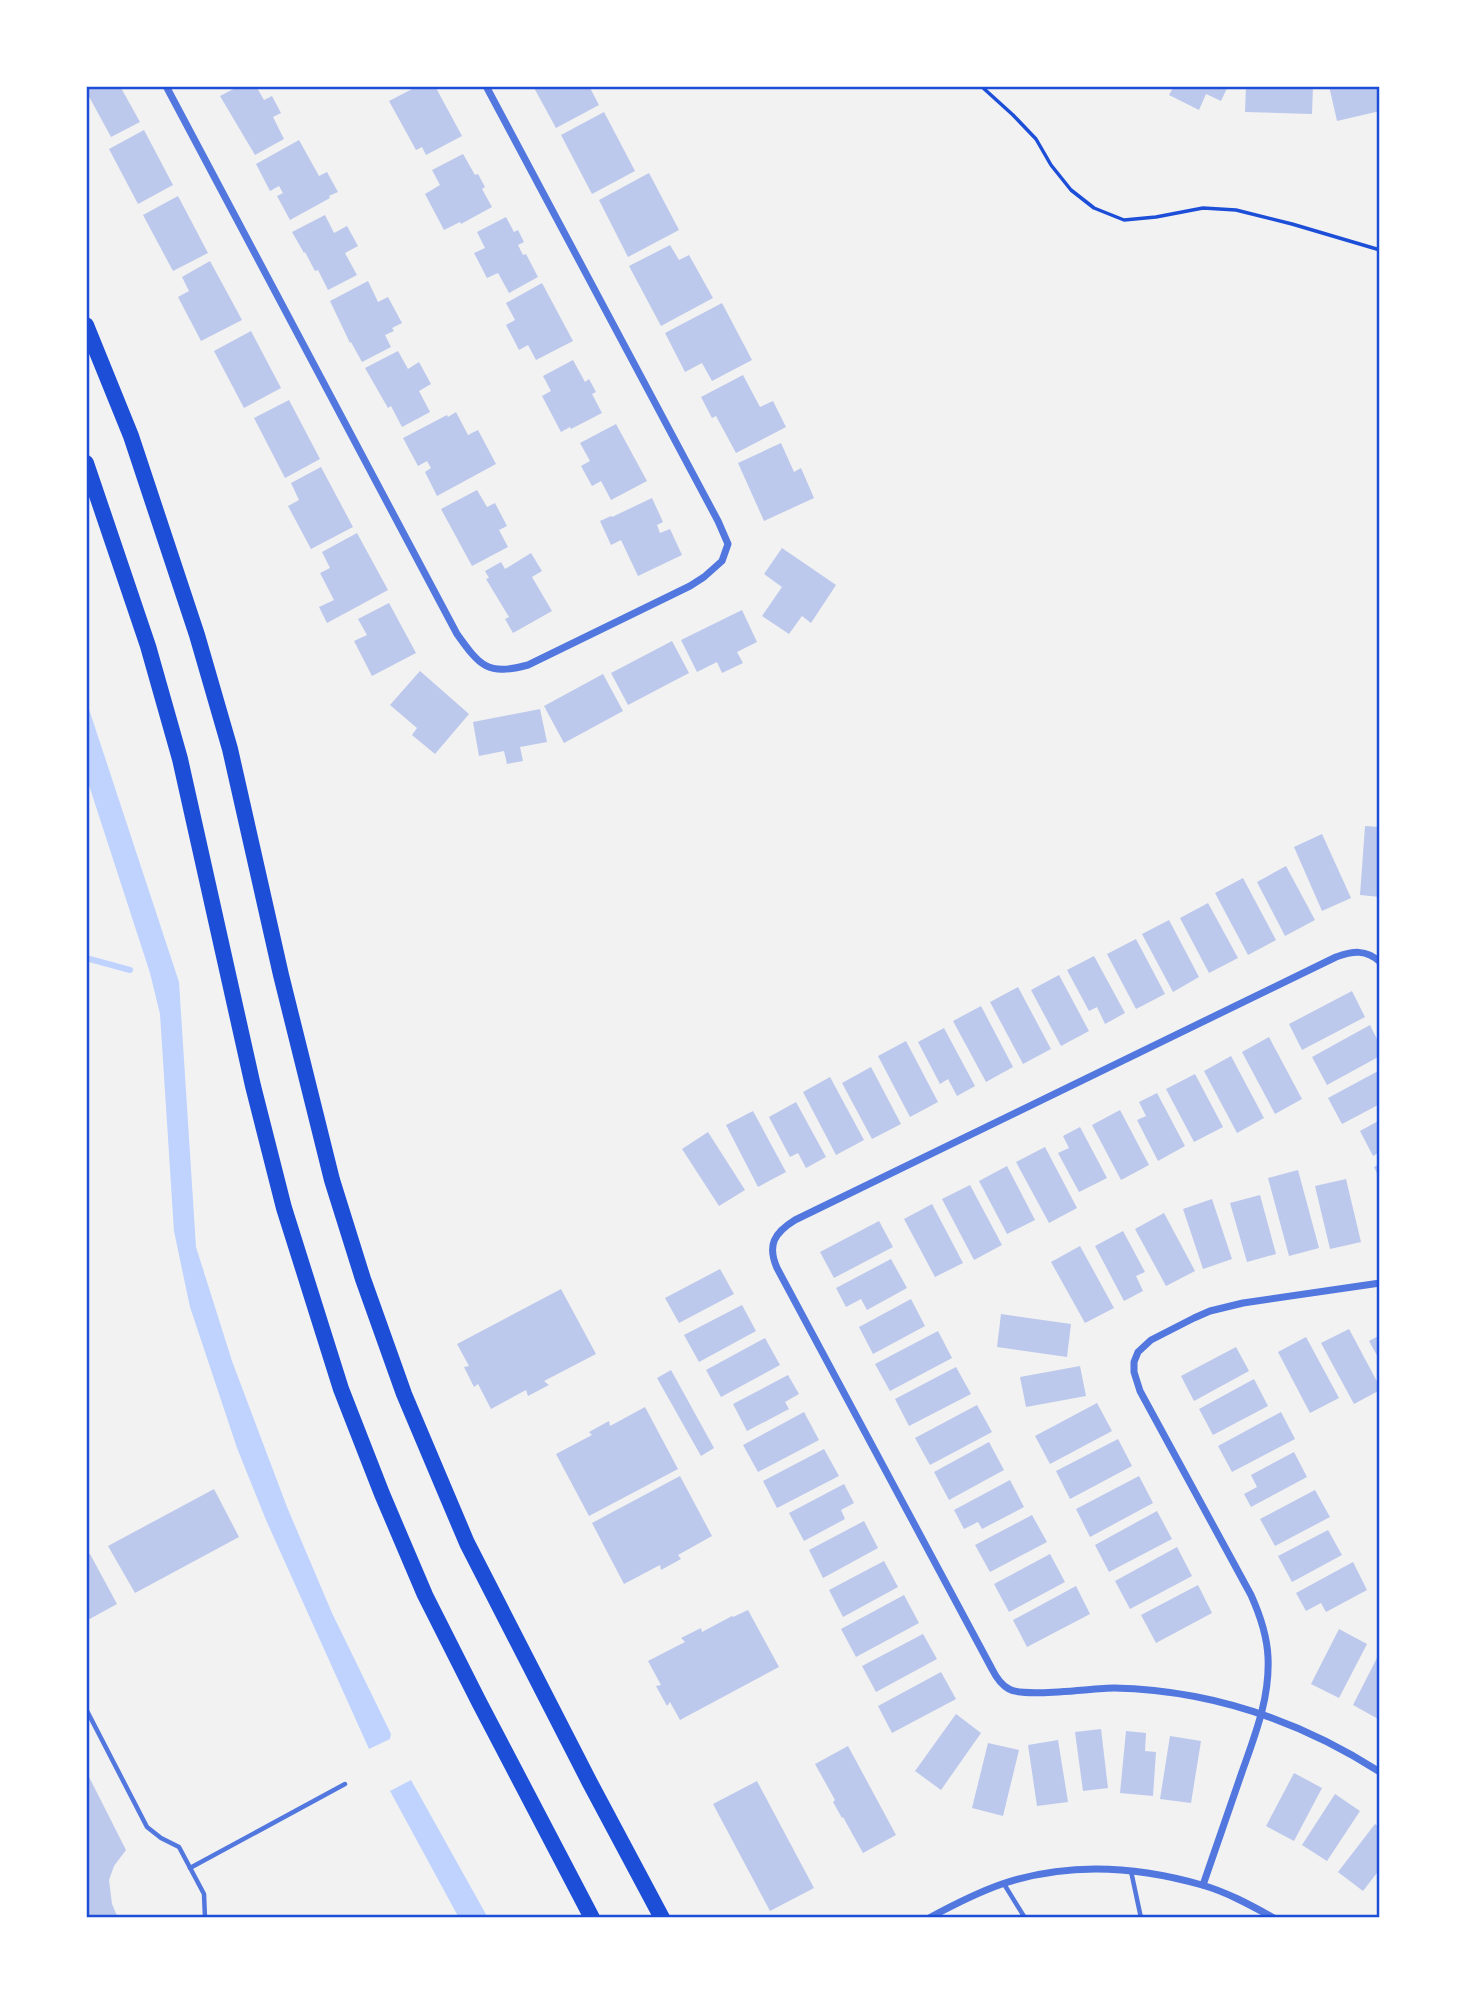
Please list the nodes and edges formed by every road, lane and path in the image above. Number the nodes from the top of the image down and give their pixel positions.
1 (166, 86) edge
2 (486, 86) edge
3 (981, 86) edge
4 (1380, 250) edge
5 (86, 325) edge
6 (86, 463) edge
7 (1380, 962) edge
8 (1380, 1283) edge
9 (86, 1709) edge
10 (1261, 1713) junction
11 (1380, 1772) edge
12 (345, 1784) dead end
13 (190, 1868) junction
14 (1131, 1870) junction
15 (1004, 1884) junction
16 (1203, 1885) junction
17 (205, 1918) edge
18 (592, 1918) edge
19 (662, 1918) edge
20 (929, 1918) edge
21 (1024, 1918) edge
22 (1141, 1918) edge
23 (1274, 1918) edge

1 - 2 street
3 - 4 path
5 - 19 main road
6 - 18 main road
7 - 10 street
8 - 10 street
9 - 13 lane
10 - 11 street
10 - 16 street
12 - 13 lane
13 - 17 lane
14 - 15 street
14 - 16 street
14 - 22 lane
15 - 20 street
15 - 21 lane
16 - 23 street

